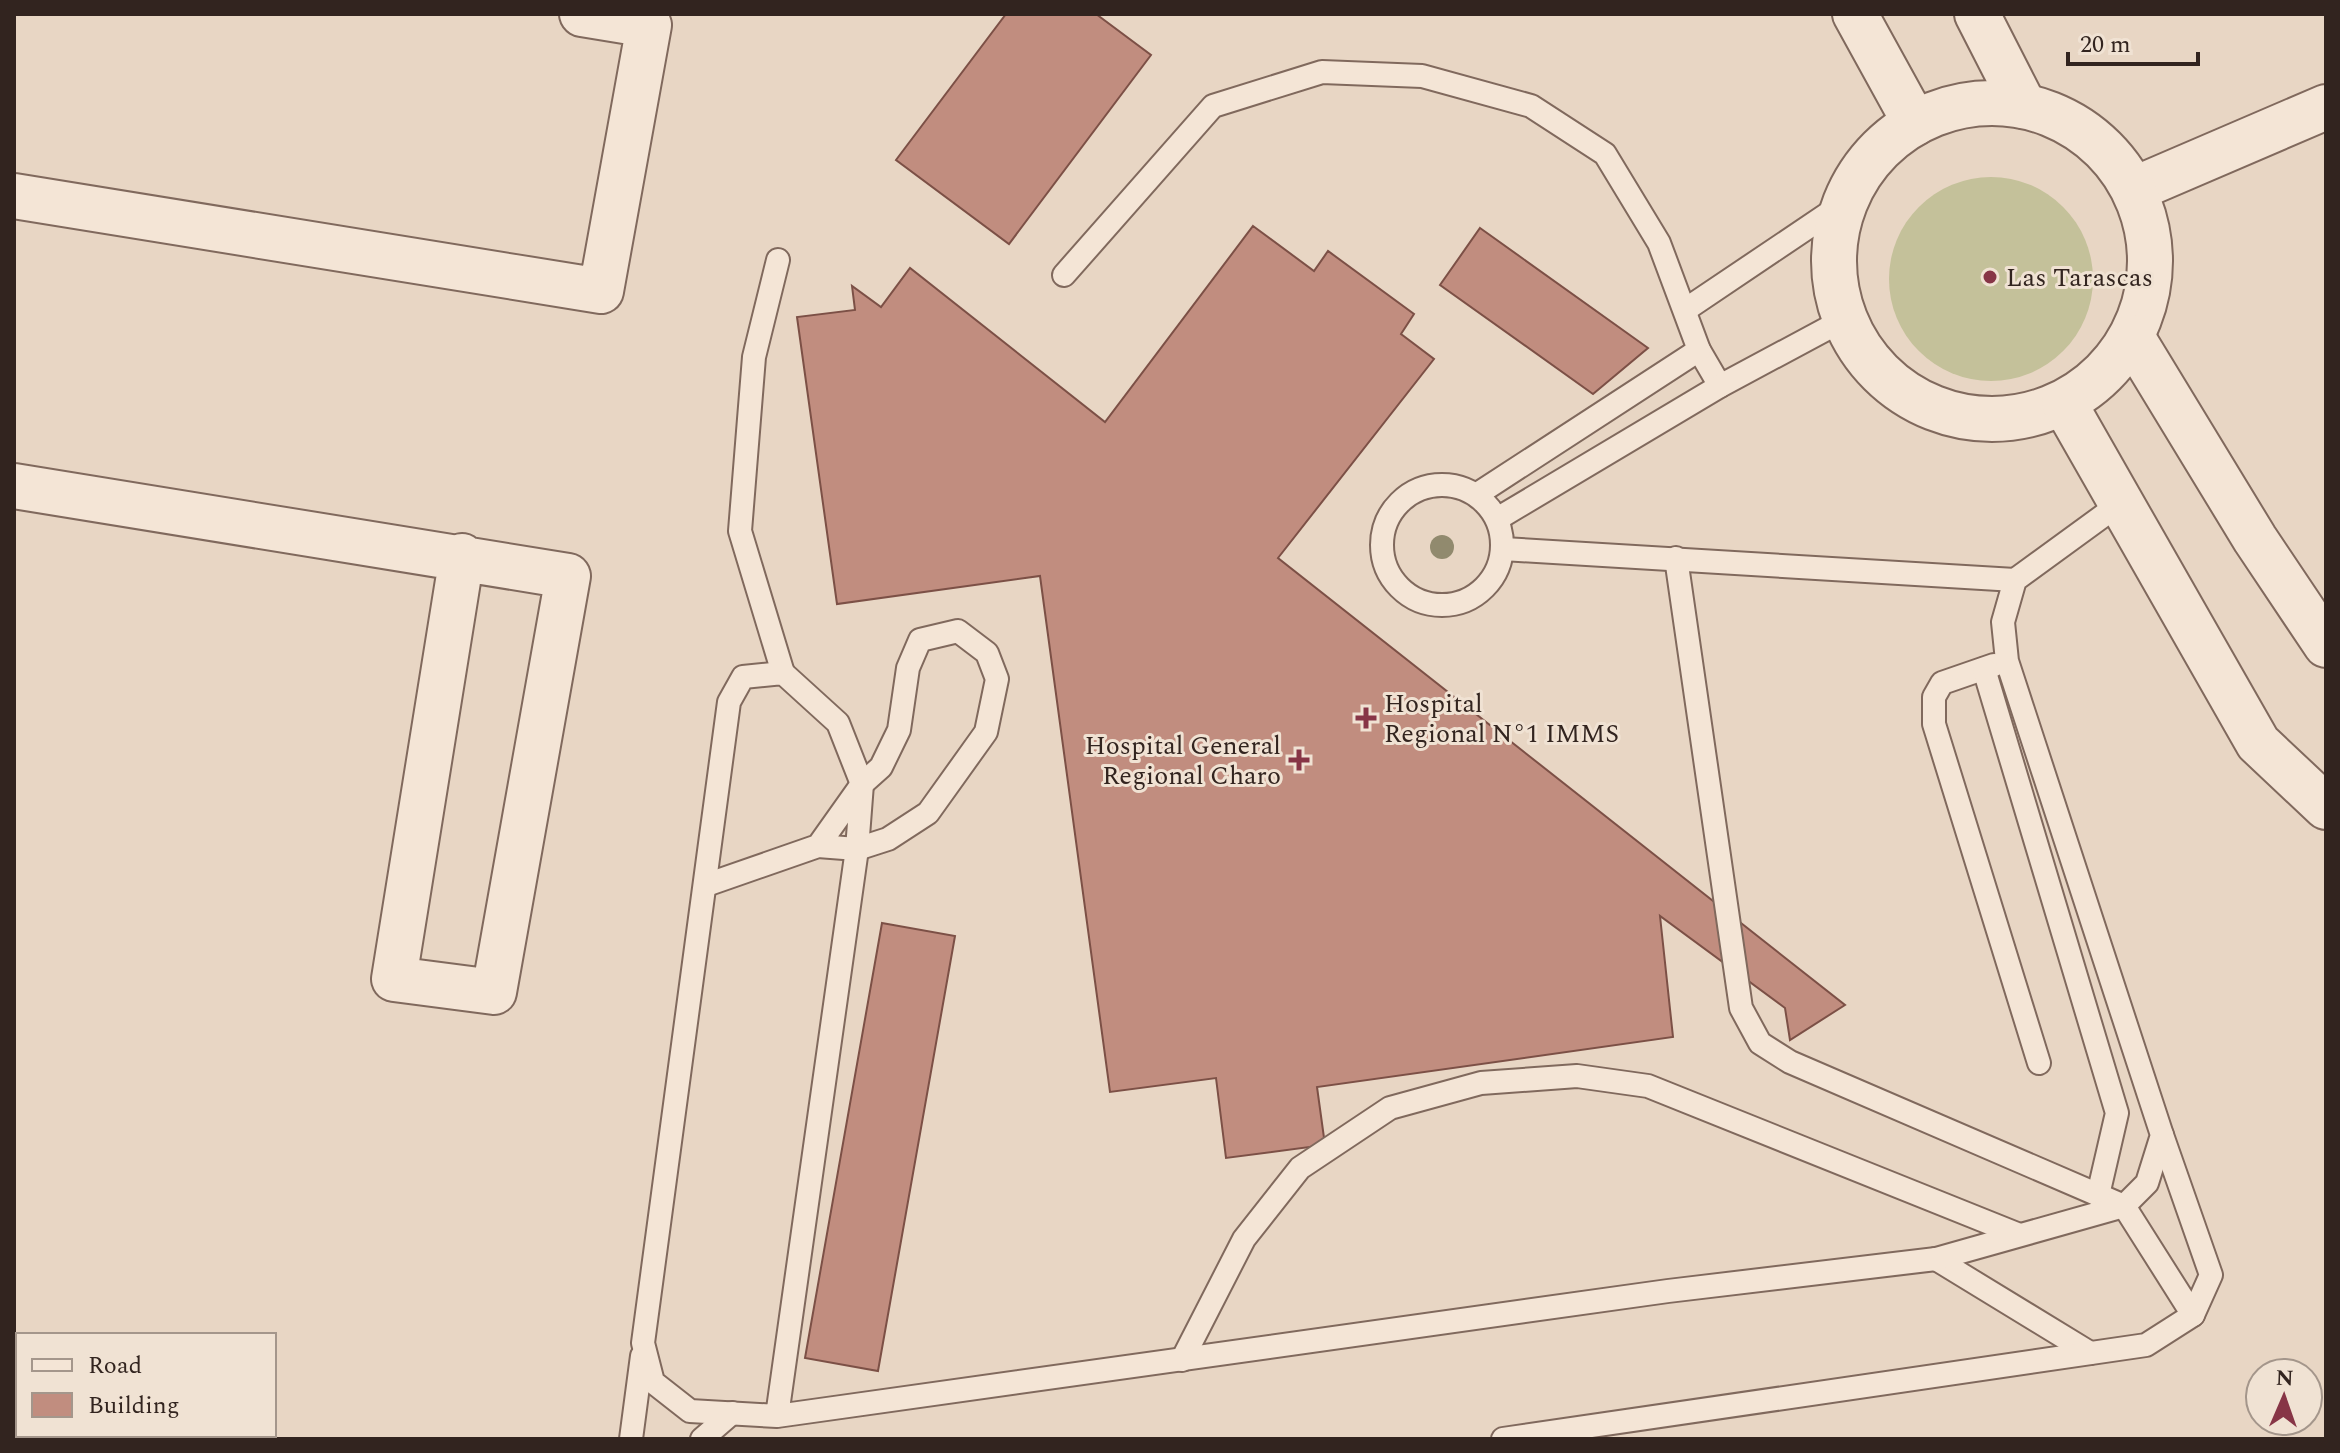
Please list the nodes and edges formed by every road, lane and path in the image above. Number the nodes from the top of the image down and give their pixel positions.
1 (582, 14) edge
2 (1855, 14) edge
3 (1977, 14) edge
4 (2024, 106) junction
5 (2326, 107) edge
6 (1915, 123) junction
7 (2135, 189) junction
8 (14, 196) edge
9 (1844, 203) junction
10 (778, 260) dead end
11 (1064, 275) dead end
12 (1685, 310) junction
13 (1845, 319) junction
14 (2132, 337) junction
15 (1699, 350) junction
16 (1720, 386) junction
17 (2064, 403) junction
18 (14, 486) edge
19 (1476, 495) junction
20 (2122, 502) junction
21 (1497, 519) junction
22 (1503, 549) junction
23 (462, 556) junction
24 (1676, 558) junction
25 (2015, 580) junction
26 (2326, 645) edge
27 (2007, 661) junction
28 (1984, 669) junction
29 (783, 673) junction
30 (862, 784) junction
31 (2326, 807) edge
32 (818, 846) junction
33 (857, 849) junction
34 (706, 885) junction
35 (2039, 1063) dead end
36 (2162, 1135) junction
37 (2098, 1195) junction
38 (2124, 1206) junction
39 (2017, 1234) junction
40 (1936, 1259) junction
41 (2193, 1315) junction
42 (643, 1343) junction
43 (2090, 1353) junction
44 (1182, 1360) junction
45 (732, 1413) junction
46 (777, 1416) junction
47 (631, 1439) edge
48 (702, 1439) edge
49 (1503, 1439) edge

1 - 8 street
2 - 6 street
3 - 4 street
4 - 6 street
4 - 7 street
5 - 7 street
6 - 9 street
7 - 14 street
9 - 12 lane
9 - 13 street
10 - 29 lane
11 - 12 lane
12 - 15 lane
13 - 16 lane
13 - 17 street
14 - 17 street
14 - 26 street
15 - 16 lane
15 - 19 lane
16 - 21 lane
17 - 20 street
18 - 23 street
19 - 21 lane
19 - 22 lane
20 - 25 lane
20 - 31 street
21 - 22 lane
22 - 24 lane
23 - 23 street
24 - 25 lane
24 - 37 lane
25 - 27 lane
27 - 28 lane
27 - 36 lane
28 - 35 lane
28 - 37 lane
29 - 30 lane
29 - 34 lane
30 - 32 lane
30 - 33 lane
30 - 33 lane
32 - 33 lane
32 - 34 lane
33 - 46 lane
34 - 42 lane
36 - 38 lane
36 - 41 lane
37 - 38 lane
38 - 39 lane
38 - 41 lane
39 - 40 lane
39 - 44 lane
40 - 43 lane
40 - 44 lane
41 - 43 lane
42 - 45 lane
42 - 47 lane
43 - 49 lane
44 - 46 lane
45 - 46 lane
45 - 48 lane

